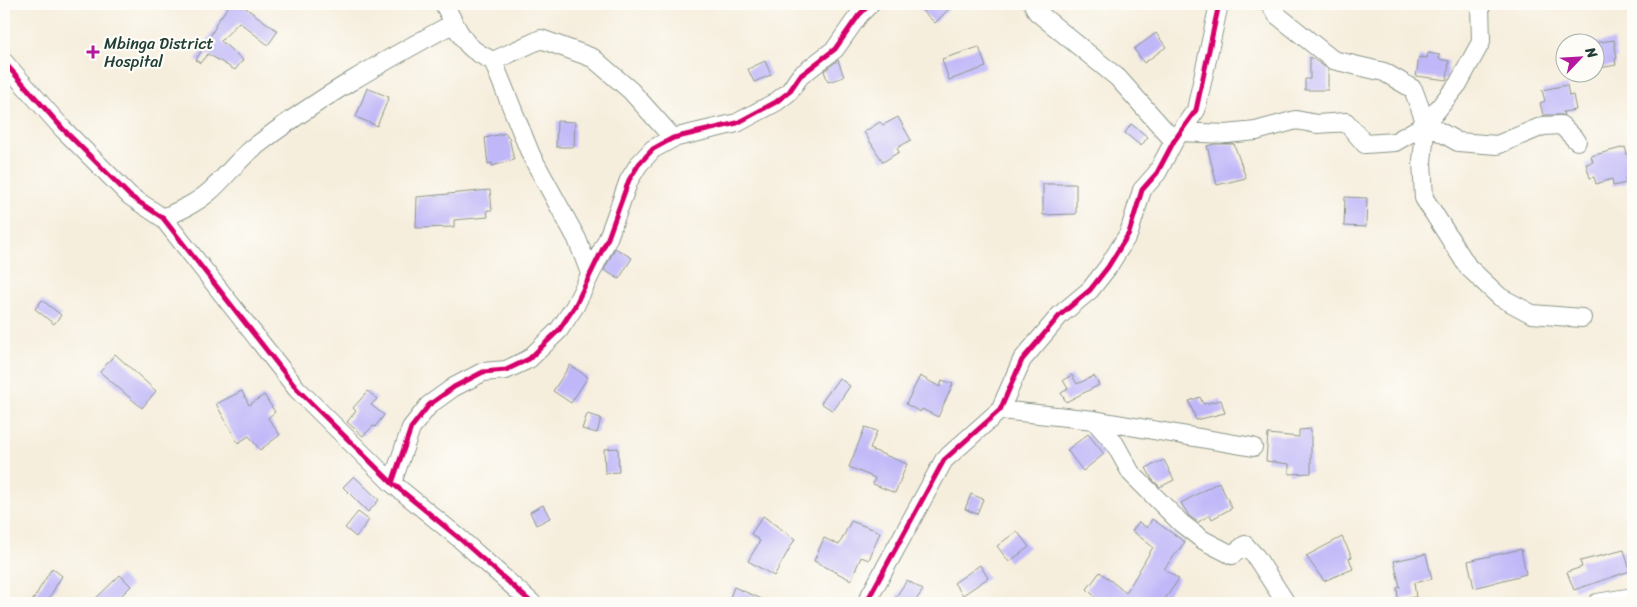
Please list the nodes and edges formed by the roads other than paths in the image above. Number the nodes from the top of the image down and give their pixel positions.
1 (444, 4) edge
2 (870, 4) edge
3 (1033, 4) edge
4 (1219, 4) edge
5 (1270, 4) edge
6 (1480, 4) edge
7 (454, 22) junction
8 (493, 61) junction
9 (4, 62) edge
10 (1426, 124) junction
11 (1177, 136) junction
12 (673, 138) junction
13 (1577, 141) dead end
14 (163, 218) junction
15 (590, 273) junction
16 (1582, 318) dead end
17 (1000, 410) junction
18 (1094, 420) junction
19 (1253, 447) dead end
20 (392, 483) junction
21 (1633, 597) edge
22 (532, 603) edge
23 (866, 603) edge
24 (1286, 603) edge
25 (1597, 603) edge

1 - 7 street
2 - 12 street
3 - 11 street
4 - 11 street
5 - 10 street
6 - 10 street
7 - 8 street
7 - 14 street
8 - 12 street
8 - 15 street
9 - 14 street
10 - 11 street
10 - 13 street
10 - 16 street
11 - 17 street
12 - 15 street
14 - 20 street
15 - 20 street
17 - 18 street
17 - 23 street
18 - 19 street
18 - 24 street
20 - 22 street
21 - 25 street

